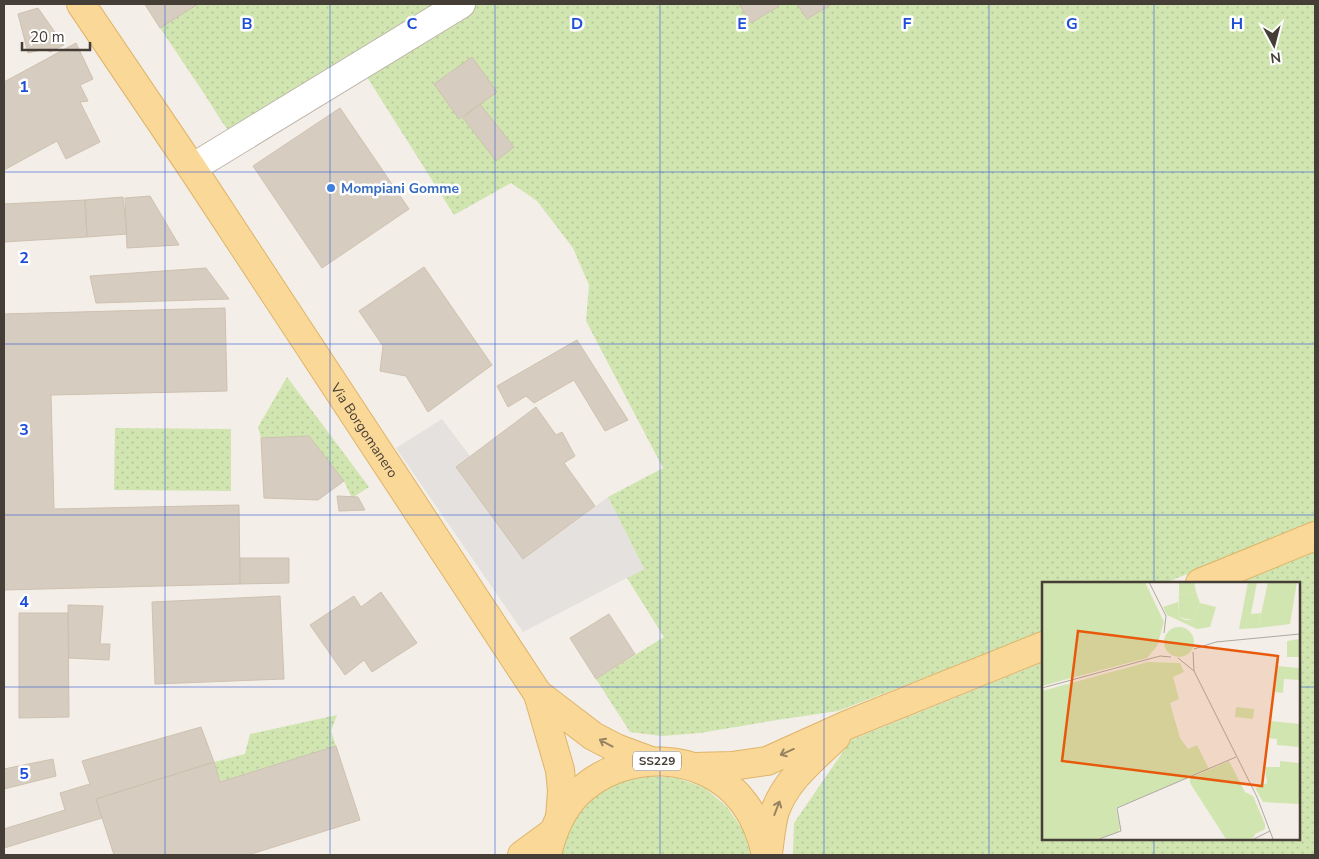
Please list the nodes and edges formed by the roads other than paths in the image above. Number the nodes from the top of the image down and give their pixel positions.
1 (81, 4) edge
2 (461, 4) edge
3 (192, 168) junction
4 (1315, 536) edge
5 (1202, 582) edge
6 (1042, 646) edge
7 (538, 694) junction
8 (847, 725) junction
9 (651, 761) junction
10 (695, 767) junction
11 (553, 835) edge
12 (522, 855) edge
13 (767, 855) edge

1 - 3 main road, Via Borgomanero / SS229
2 - 3 street
3 - 7 main road, Via Borgomanero / SS229
4 - 5 main road
6 - 8 main road
9 -> 7 main road, Via Borgomanero / SS229
7 - 11 main road, Via Borgomanero / SS229
8 -> 10 main road
13 -> 8 main road
9 - 10 main road, SS229
9 - 11 main road, SS229
10 - 13 main road, SS229
11 - 12 main road

